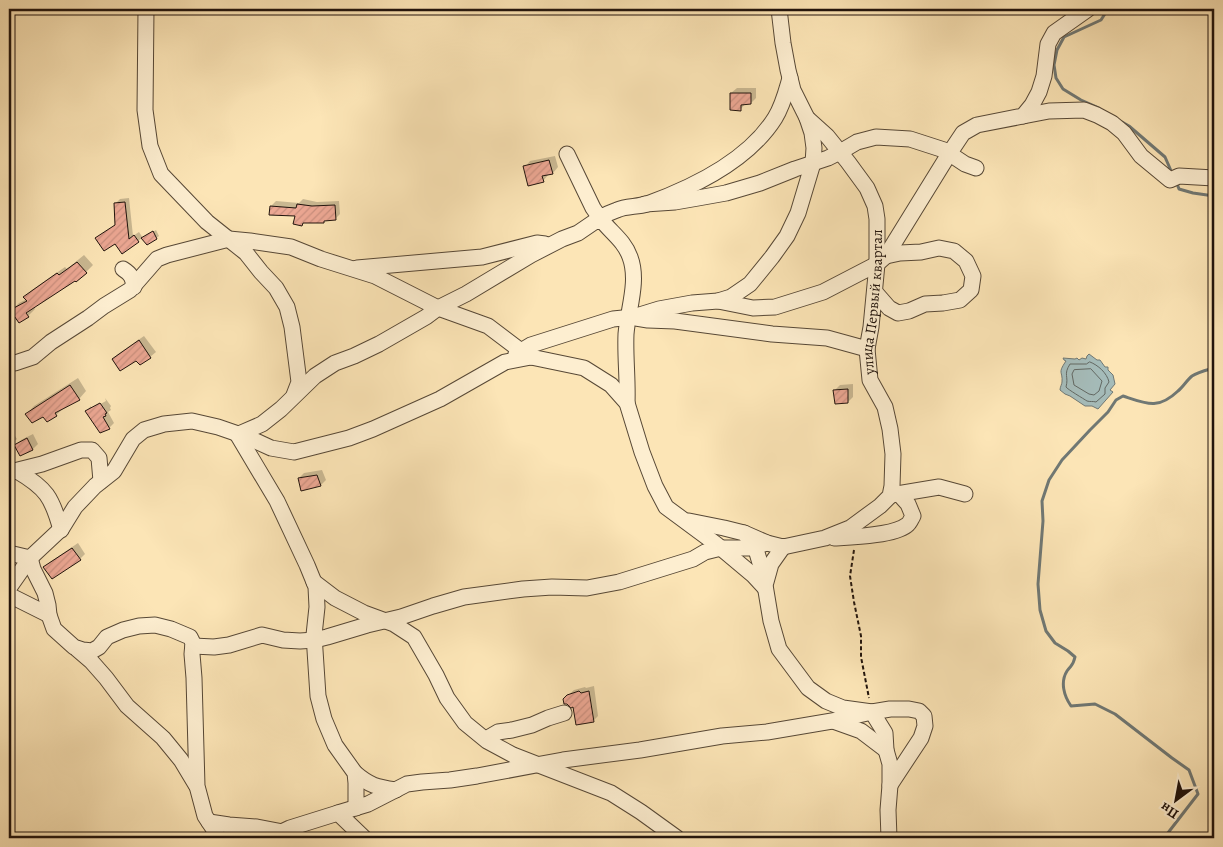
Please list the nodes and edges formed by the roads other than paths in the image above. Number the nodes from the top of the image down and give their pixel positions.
1 (779, 9) edge
2 (1088, 9) edge
3 (148, 13) edge
4 (790, 78) junction
5 (1023, 116) junction
6 (807, 118) junction
7 (840, 152) junction
8 (567, 154) dead end
9 (949, 154) junction
10 (813, 162) junction
11 (976, 168) dead end
12 (1214, 178) edge
13 (645, 204) junction
14 (600, 218) junction
15 (229, 240) junction
16 (551, 245) junction
17 (882, 260) junction
18 (352, 268) junction
19 (123, 269) dead end
20 (134, 287) junction
21 (875, 292) junction
22 (718, 301) junction
23 (438, 308) junction
24 (630, 317) junction
25 (866, 349) junction
26 (526, 354) junction
27 (9, 363) edge
28 (294, 396) junction
29 (627, 403) junction
30 (238, 434) junction
31 (13, 472) edge
32 (101, 481) junction
33 (965, 494) dead end
34 (894, 495) junction
35 (684, 520) junction
36 (60, 530) junction
37 (825, 538) junction
38 (761, 545) junction
39 (783, 547) junction
40 (721, 548) junction
41 (9, 553) edge
42 (30, 558) junction
43 (314, 582) junction
44 (9, 588) edge
45 (765, 588) junction
46 (9, 595) edge
47 (49, 615) junction
48 (385, 620) junction
49 (314, 640) junction
50 (193, 646) junction
51 (76, 648) junction
52 (872, 712) junction
53 (564, 713) dead end
54 (832, 721) junction
55 (486, 739) junction
56 (886, 750) junction
57 (538, 765) junction
58 (355, 773) junction
59 (890, 785) junction
60 (197, 786) junction
61 (396, 790) junction
62 (356, 808) junction
63 (338, 813) junction
64 (209, 822) junction
65 (283, 832) junction
66 (218, 838) edge
67 (269, 838) edge
68 (364, 838) edge
69 (677, 838) edge
70 (889, 838) edge

1 - 4 street, улица Первый квартал
2 - 5 street
3 - 15 street
4 - 6 street, улица Первый квартал
4 - 13 street
5 - 9 street
5 - 12 street
6 - 7 street, улица Первый квартал
6 - 10 street
7 - 9 street
7 - 10 street
7 - 17 street, улица Первый квартал
8 - 14 street
9 - 11 street
9 - 17 street
10 - 13 street
10 - 22 street
13 - 14 street
14 - 16 street
14 - 24 street
15 - 18 street
15 - 20 street
15 - 28 street
16 - 18 street
16 - 23 street
17 - 21 street, улица Первый квартал
17 - 21 street
17 - 22 street
18 - 23 street
19 - 20 street
20 - 27 street
21 - 25 street, улица Первый квартал
22 - 24 street
23 - 26 street
23 - 28 street
24 - 25 street
24 - 26 street
24 - 29 street
25 - 34 street, улица Первый квартал
26 - 29 street
26 - 30 street
28 - 30 street
29 - 35 street
30 - 32 street
30 - 43 street
31 - 32 street
31 - 36 street
32 - 36 street
33 - 34 street
34 - 37 street
34 - 37 street
35 - 38 street
35 - 40 street
36 - 42 street
37 - 39 street
38 - 39 street
38 - 40 street
38 - 45 street
39 - 45 street
40 - 45 street
40 - 48 street
41 - 42 street
42 - 44 street
42 - 47 street
43 - 48 street
43 - 49 street
45 - 52 street
46 - 47 street
47 - 51 street
48 - 49 street
48 - 55 street
49 - 50 street
49 - 58 street
50 - 51 street
50 - 60 street
51 - 60 street
52 - 54 street
52 - 56 street
52 - 59 street
53 - 55 street
54 - 56 street
54 - 57 street
55 - 57 street
56 - 59 street
57 - 61 street
57 - 69 street
58 - 61 street
58 - 62 street
59 - 70 street
60 - 64 street
61 - 62 street
62 - 63 street
63 - 65 street
63 - 68 street
64 - 65 street
64 - 66 street
65 - 67 street

